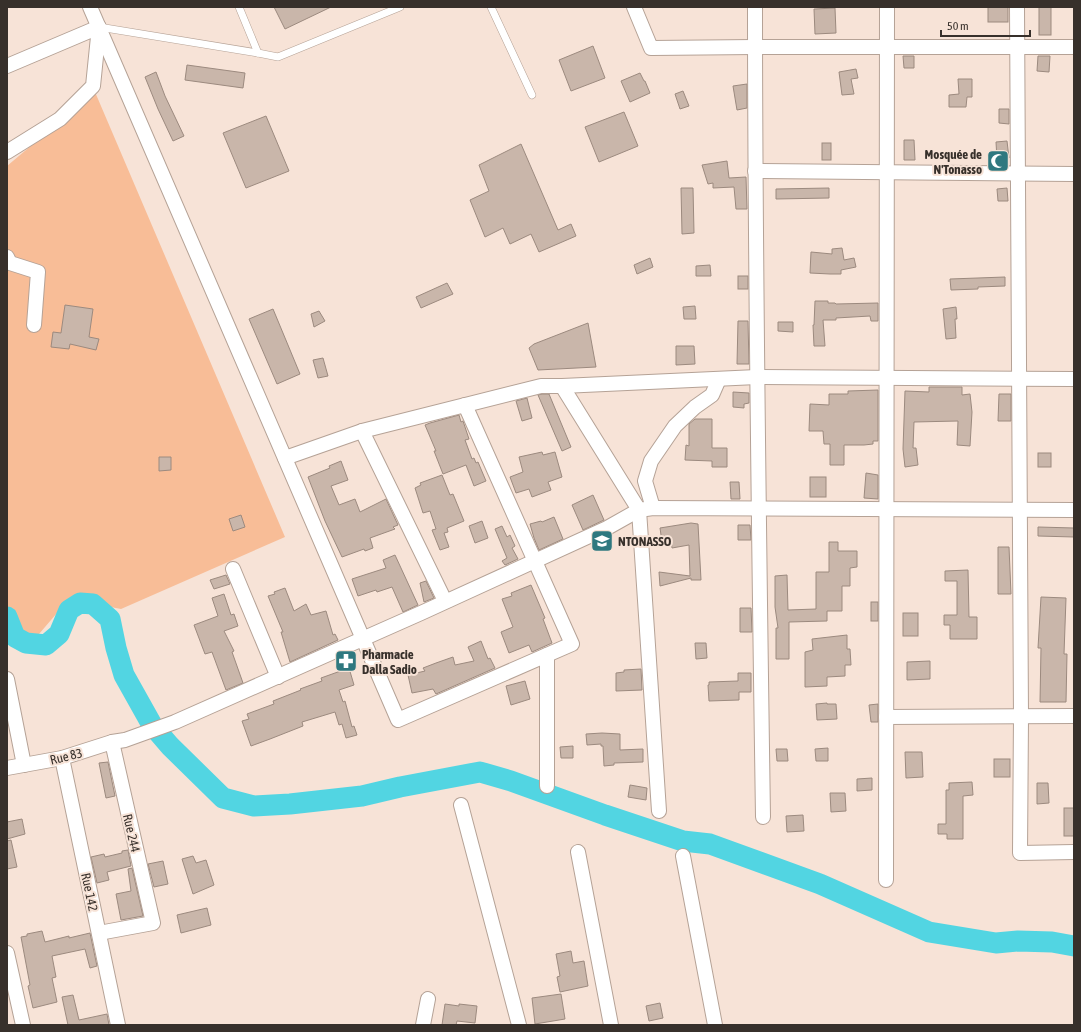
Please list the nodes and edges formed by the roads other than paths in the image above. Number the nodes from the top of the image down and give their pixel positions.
1 (90, 7) edge
2 (239, 7) edge
3 (400, 7) edge
4 (491, 7) edge
5 (634, 7) edge
6 (755, 7) edge
7 (887, 7) edge
8 (1017, 7) edge
9 (99, 27) junction
10 (755, 47) junction
11 (887, 47) junction
12 (1017, 47) junction
13 (1074, 47) edge
14 (258, 52) junction
15 (7, 66) edge
16 (532, 95) dead end
17 (7, 152) edge
18 (755, 171) junction
19 (887, 172) junction
20 (1018, 173) junction
21 (1074, 174) edge
22 (7, 257) edge
23 (34, 325) dead end
24 (757, 377) junction
25 (886, 378) junction
26 (719, 379) junction
27 (1019, 379) junction
28 (1074, 379) edge
29 (562, 386) junction
30 (465, 405) junction
31 (362, 431) junction
32 (285, 458) junction
33 (646, 509) junction
34 (758, 509) junction
35 (886, 509) junction
36 (1020, 510) junction
37 (1074, 510) edge
38 (535, 561) junction
39 (233, 569) dead end
40 (445, 601) junction
41 (363, 638) junction
42 (547, 655) junction
43 (278, 677) junction
44 (7, 683) edge
45 (1074, 716) edge
46 (1021, 717) junction
47 (886, 718) junction
48 (118, 741) junction
49 (62, 758) junction
50 (24, 765) junction
51 (7, 768) edge
52 (547, 786) dead end
53 (461, 805) dead end
54 (659, 812) dead end
55 (763, 817) dead end
56 (578, 852) dead end
57 (1074, 852) edge
58 (683, 856) dead end
59 (886, 880) dead end
60 (98, 933) junction
61 (7, 952) edge
62 (428, 999) dead end
63 (23, 1025) edge
64 (118, 1025) edge
65 (423, 1025) edge
66 (519, 1025) edge
67 (611, 1025) edge
68 (715, 1025) edge

1 - 9 street
2 - 14 lane
3 - 14 lane
4 - 16 lane
5 - 10 street
6 - 10 street
7 - 11 street
8 - 12 street
9 - 14 lane
9 - 15 street
9 - 17 street
9 - 32 street
10 - 11 street
10 - 18 street
11 - 12 street
11 - 19 street
12 - 13 street
12 - 20 street
18 - 19 street
18 - 24 street
19 - 20 street
19 - 25 street
20 - 21 street
20 - 27 street
22 - 23 street
24 - 25 street
24 - 26 street
24 - 34 street
25 - 27 street
25 - 35 street
26 - 29 street
26 - 33 street
27 - 28 street
27 - 36 street
29 - 30 street
29 - 33 street
30 - 31 street
30 - 38 street
31 - 32 street
31 - 40 street
32 - 41 street
33 - 34 street
33 - 38 street, Rue 83
33 - 54 street
34 - 35 street
34 - 55 street
35 - 36 street
35 - 47 street
36 - 37 street
36 - 46 street
38 - 40 street, Rue 83
38 - 42 street
39 - 43 street
40 - 41 street, Rue 83
41 - 42 street
41 - 43 street, Rue 83
42 - 52 street
43 - 48 street, Rue 83
44 - 50 street
45 - 46 street
46 - 47 street
46 - 57 street
47 - 59 street
48 - 49 street, Rue 83
48 - 60 street, Rue 244
49 - 50 street, Rue 83
49 - 60 street, Rue 142
50 - 51 street, Rue 83
53 - 66 street
56 - 67 street
58 - 68 street
60 - 64 street, Rue 142
61 - 63 street
62 - 65 street

